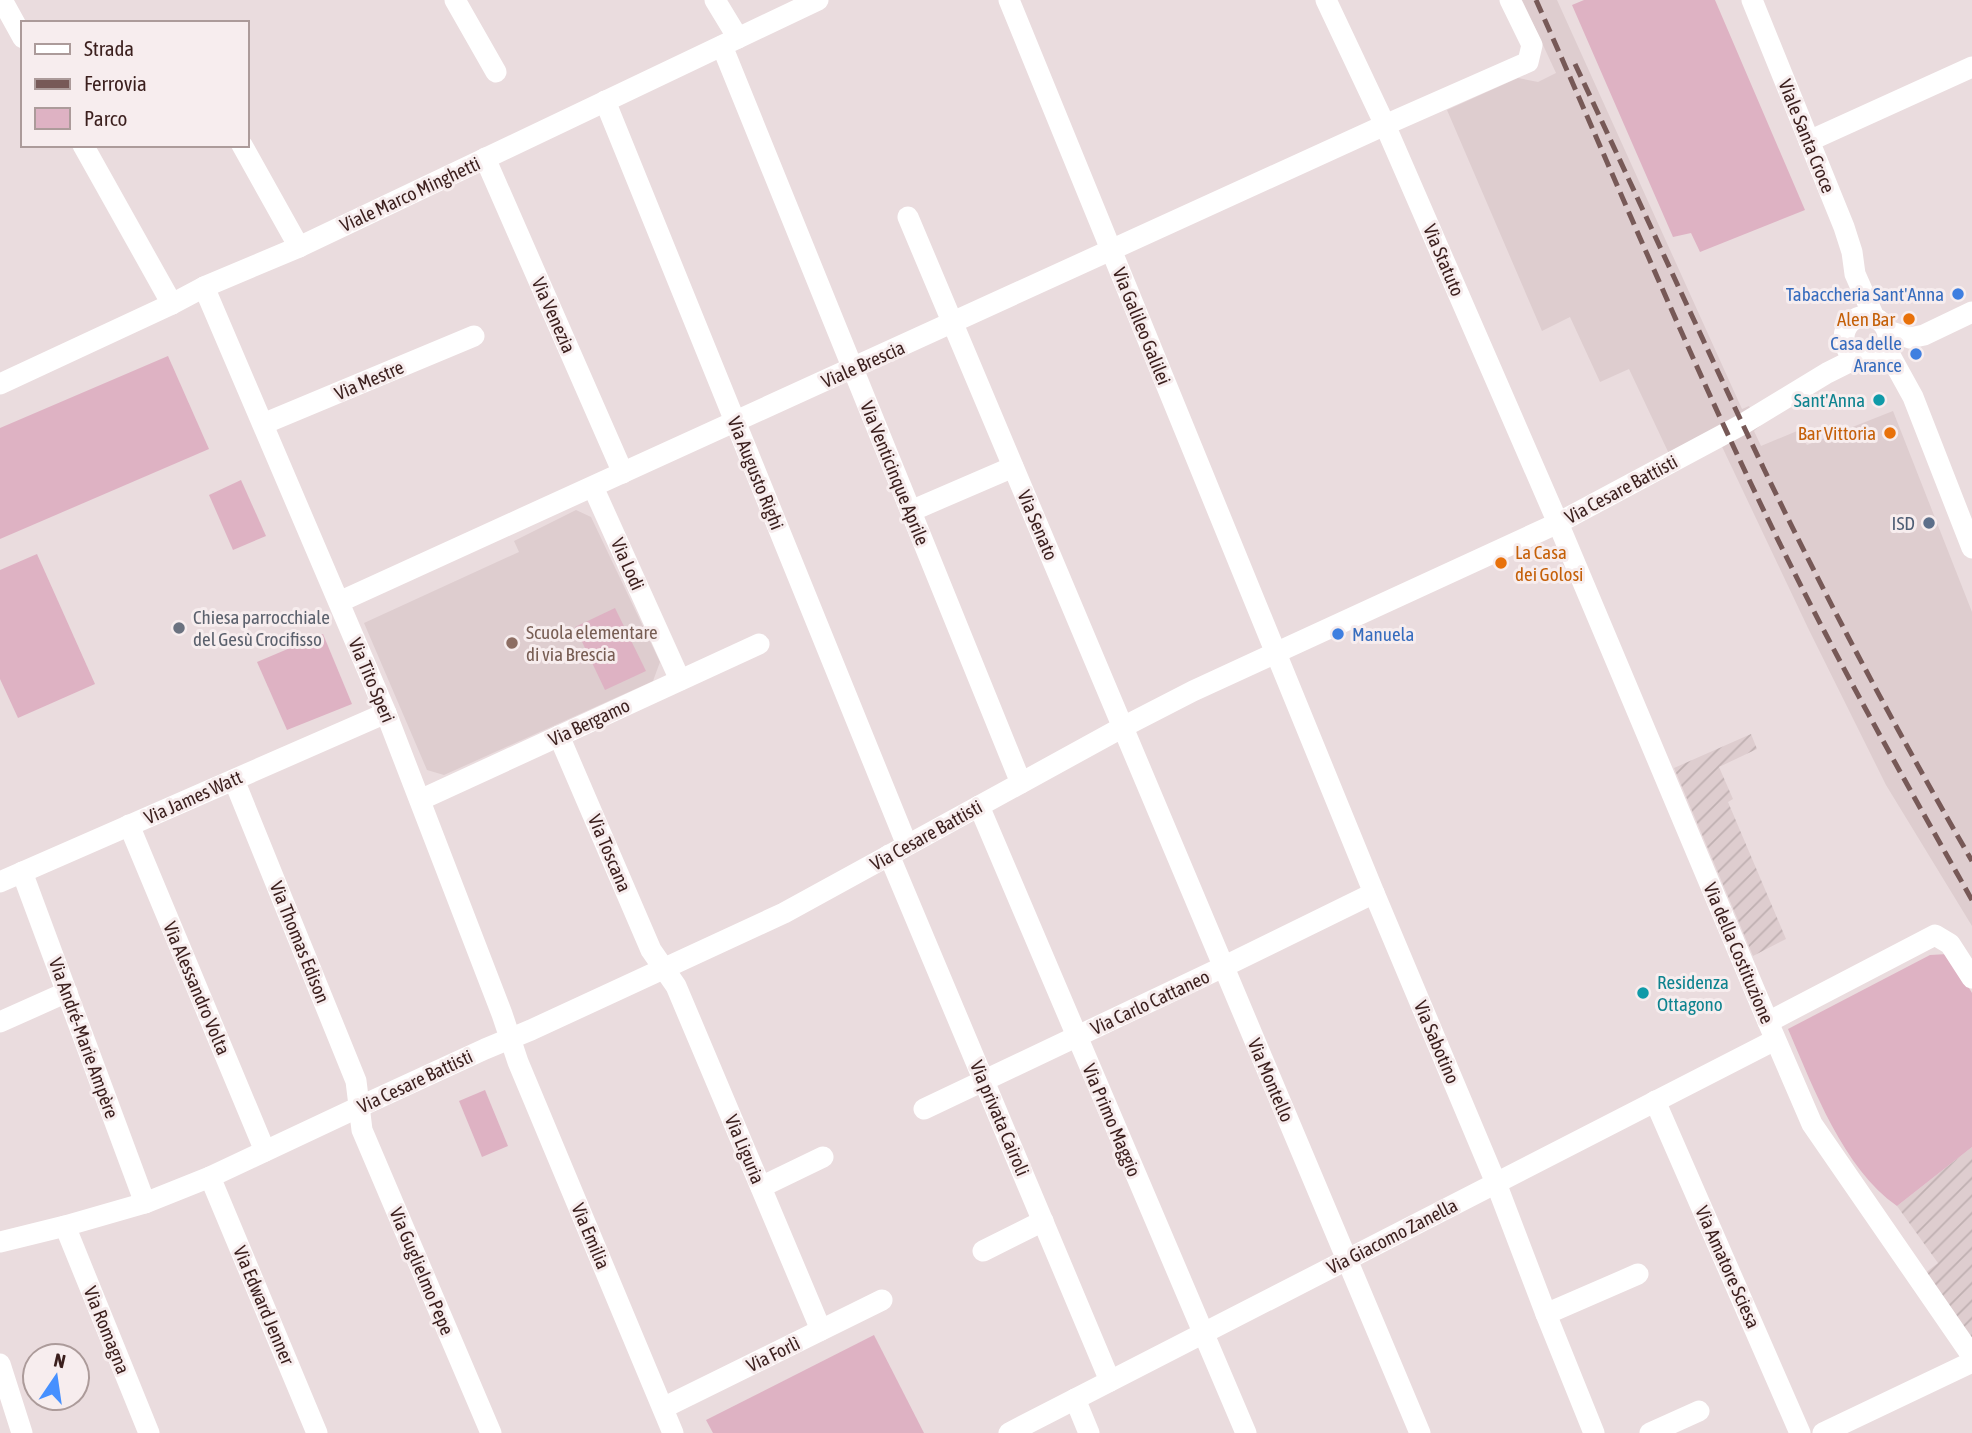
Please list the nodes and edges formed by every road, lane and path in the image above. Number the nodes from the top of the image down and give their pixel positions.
1 (2, 0) edge
2 (455, 0) edge
3 (715, 0) edge
4 (818, 0) edge
5 (1009, 0) edge
6 (1326, 0) edge
7 (1510, 0) edge
8 (1752, 0) edge
9 (21, 34) edge
10 (730, 42) junction
11 (1972, 66) edge
12 (496, 72) dead end
13 (605, 101) junction
14 (1385, 125) junction
15 (1809, 141) junction
16 (84, 147) edge
17 (243, 147) edge
18 (485, 158) junction
19 (908, 217) dead end
20 (299, 247) junction
21 (1112, 251) junction
22 (1855, 274) junction
23 (204, 287) junction
24 (172, 304) junction
25 (1972, 312) edge
26 (1851, 322) junction
27 (953, 323) junction
28 (1883, 332) junction
29 (474, 336) dead end
30 (1855, 353) junction
31 (853, 369) junction
32 (0, 384) edge
33 (1913, 397) junction
34 (735, 422) junction
35 (263, 424) junction
36 (1013, 467) junction
37 (623, 473) junction
38 (593, 487) junction
39 (911, 511) junction
40 (1558, 523) junction
41 (1972, 548) edge
42 (339, 602) junction
43 (759, 644) dead end
44 (1276, 653) junction
45 (680, 680) junction
46 (386, 713) junction
47 (1123, 727) junction
48 (559, 736) junction
49 (234, 779) junction
50 (1021, 783) junction
51 (420, 800) junction
52 (979, 806) junction
53 (130, 825) junction
54 (898, 850) junction
55 (22, 872) junction
56 (0, 882) edge
57 (1374, 892) junction
58 (1223, 967) junction
59 (664, 969) junction
60 (1972, 978) edge
61 (67, 992) junction
62 (0, 1022) edge
63 (1771, 1031) junction
64 (1077, 1037) junction
65 (510, 1039) junction
66 (984, 1081) junction
67 (1655, 1101) junction
68 (359, 1107) junction
69 (925, 1109) dead end
70 (265, 1151) junction
71 (823, 1157) dead end
72 (210, 1177) junction
73 (1496, 1183) junction
74 (761, 1187) junction
75 (145, 1203) junction
76 (1043, 1221) junction
77 (65, 1226) junction
78 (0, 1242) edge
79 (983, 1251) dead end
80 (1347, 1260) junction
81 (1638, 1274) dead end
82 (882, 1300) dead end
83 (1546, 1314) junction
84 (821, 1331) junction
85 (1203, 1333) junction
86 (1972, 1356) edge
87 (1972, 1362) edge
88 (0, 1364) edge
89 (1110, 1381) junction
90 (1075, 1399) junction
91 (663, 1408) junction
92 (1699, 1411) dead end
93 (22, 1433) edge
94 (149, 1433) edge
95 (317, 1433) edge
96 (491, 1433) edge
97 (673, 1433) edge
98 (1009, 1433) edge
99 (1089, 1433) edge
100 (1246, 1433) edge
101 (1420, 1433) edge
102 (1594, 1433) edge
103 (1650, 1433) edge
104 (1800, 1433) edge
105 (1824, 1433) edge

1 - 9 street
2 - 12 street
3 - 10 street, Via Venticinque Aprile
4 - 10 street, Viale Marco Minghetti
5 - 21 street, Via Galileo Galilei
6 - 14 street, Via Statuto
7 - 14 street, Viale Brescia
8 - 15 street, Viale Santa Croce
10 - 13 street, Viale Marco Minghetti
10 - 31 street, Via Venticinque Aprile
11 - 15 street
13 - 18 street, Viale Marco Minghetti
13 - 34 street, Via Augusto Righi
14 - 21 street, Viale Brescia
14 - 40 street, Via Statuto
15 - 22 street, Viale Santa Croce
16 - 24 street
17 - 20 street
18 - 20 street, Viale Marco Minghetti
18 - 37 street, Via Venezia
19 - 27 street, Via Senato
20 - 23 street, Viale Marco Minghetti
21 - 27 street, Viale Brescia
21 - 44 street, Via Galileo Galilei
22 - 26 street, Viale Santa Croce
22 - 28 street, Viale Santa Croce
23 - 24 street, Viale Marco Minghetti
23 - 35 street, Via Tito Speri
24 - 32 street, Viale Marco Minghetti
25 - 28 street
26 - 28 street
26 - 30 street
27 - 31 street, Viale Brescia
27 - 36 street, Via Senato
28 - 30 street
28 - 33 street, Viale Santa Croce
29 - 35 street, Via Mestre
30 - 33 street
30 - 40 street, Via Cesare Battisti
31 - 34 street, Viale Brescia
31 - 39 street, Via Venticinque Aprile
33 - 41 street, Viale Santa Croce
34 - 37 street, Viale Brescia
34 - 54 street, Via Augusto Righi
35 - 42 street, Via Tito Speri
36 - 39 street
36 - 47 street, Via Senato
37 - 38 street, Viale Brescia
38 - 42 street, Viale Brescia
38 - 45 street, Via Lodi
39 - 50 street, Via Venticinque Aprile
40 - 44 street, Via Cesare Battisti
40 - 63 street, Via della Costituzione
42 - 46 street, Via Tito Speri
43 - 45 street, Via Bergamo
44 - 47 street, Via Cesare Battisti
44 - 57 street, Via Sabotino
45 - 48 street, Via Bergamo
46 - 49 street, Via James Watt
46 - 51 street, Via Tito Speri
47 - 50 street, Via Cesare Battisti
47 - 58 street, Via Montello
48 - 51 street, Via Bergamo
48 - 59 street, Via Toscana
49 - 53 street, Via James Watt
49 - 68 street, Via Thomas Edison
50 - 52 street, Via Cesare Battisti
51 - 65 street, Via Tito Speri
52 - 54 street, Via Cesare Battisti
52 - 64 street, Via Primo Maggio
53 - 55 street, Via James Watt
53 - 70 street, Via Alessandro Volta
54 - 59 street, Via Cesare Battisti
54 - 66 street, Via privata Cairoli
55 - 56 street, Via James Watt
55 - 61 street, Via André-Marie Ampère
57 - 58 street, Via Carlo Cattaneo
57 - 73 street, Via Sabotino
58 - 64 street, Via Carlo Cattaneo
58 - 80 street, Via Montello
59 - 65 street, Via Cesare Battisti
59 - 74 street, Via Liguria
60 - 63 street, Via Giacomo Zanella
61 - 62 street
61 - 75 street, Via André-Marie Ampère
63 - 67 street, Via Giacomo Zanella
63 - 86 street, Via della Costituzione
64 - 66 street, Via Carlo Cattaneo
64 - 85 street, Via Primo Maggio
65 - 68 street, Via Cesare Battisti
65 - 91 street, Via Emilia
66 - 69 street, Via Carlo Cattaneo
66 - 76 street, Via privata Cairoli
67 - 73 street, Via Giacomo Zanella
67 - 104 street, Via Amatore Sciesa
68 - 70 street, Via Cesare Battisti
68 - 96 street, Via Guglielmo Pepe
70 - 72 street, Via Cesare Battisti
71 - 74 street
72 - 75 street, Via Cesare Battisti
72 - 95 street, Via Edward Jenner
73 - 80 street, Via Giacomo Zanella
73 - 83 street, Via Sabotino
74 - 84 street, Via Liguria
75 - 77 street, Via Cesare Battisti
76 - 79 street
76 - 89 street, Via privata Cairoli
77 - 78 street, Via Cesare Battisti
77 - 94 street, Via Romagna
80 - 85 street, Via Giacomo Zanella
80 - 101 street, Via Montello
81 - 83 street
82 - 84 street, Via Forlì
83 - 102 street, Via Sabotino
84 - 91 street, Via Forlì
85 - 89 street, Via Giacomo Zanella
85 - 100 street, Via Primo Maggio
87 - 105 street
88 - 93 street
89 - 90 street, Via Giacomo Zanella
90 - 98 street, Via Giacomo Zanella
90 - 99 street
91 - 97 street, Via Emilia
92 - 103 street

